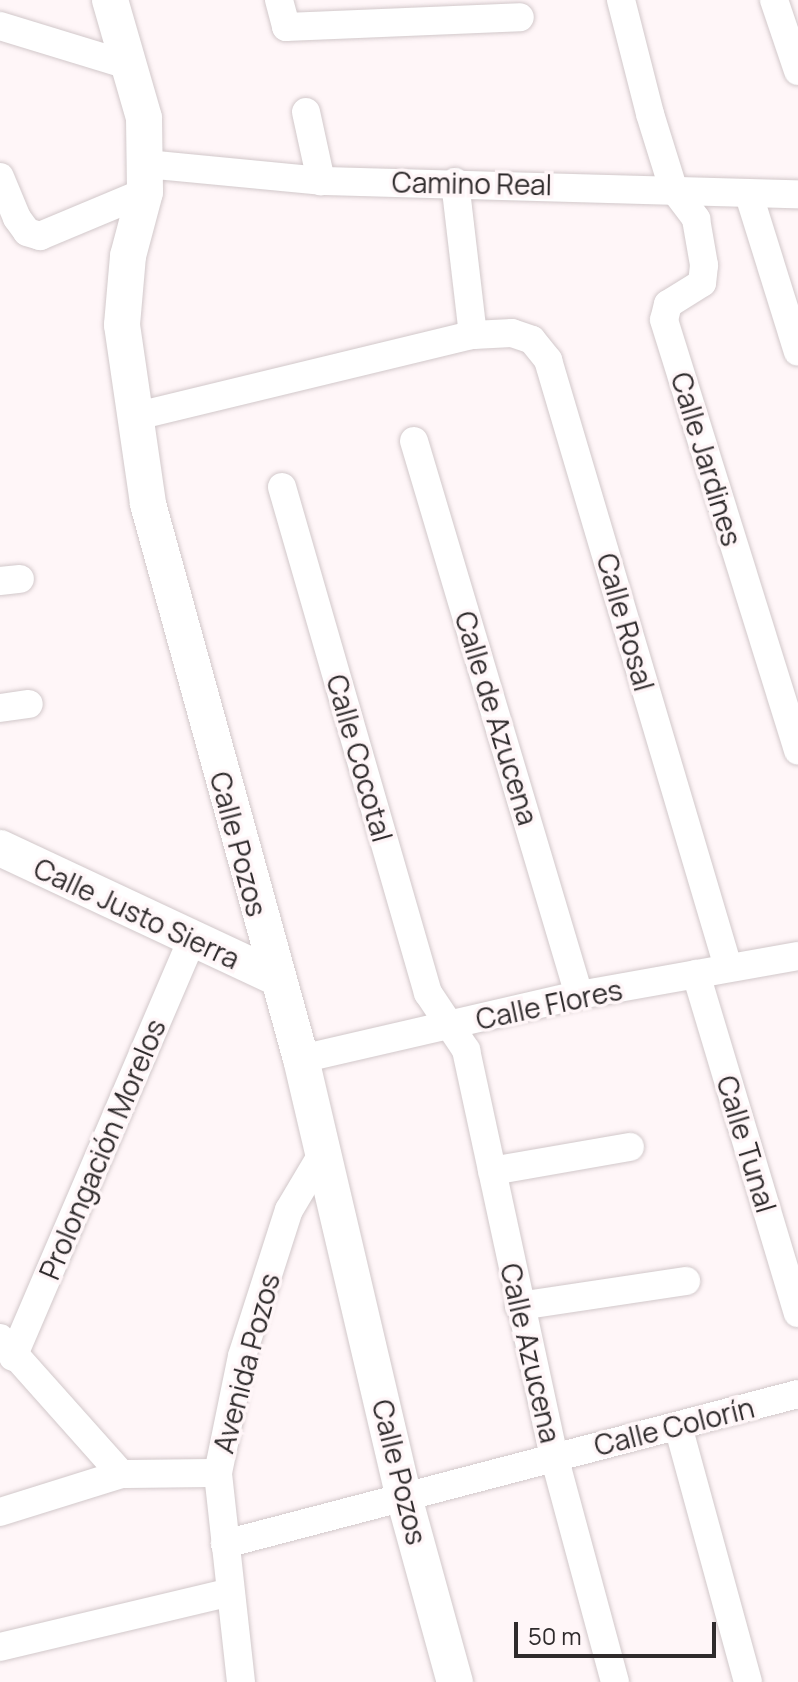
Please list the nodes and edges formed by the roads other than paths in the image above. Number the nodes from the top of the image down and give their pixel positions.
1 (110, 0) edge
2 (279, 0) edge
3 (621, 0) edge
4 (774, 0) edge
5 (520, 17) dead end
6 (0, 26) edge
7 (131, 66) junction
8 (798, 71) edge
9 (306, 112) dead end
10 (0, 177) edge
11 (146, 178) junction
12 (321, 181) junction
13 (455, 182) junction
14 (673, 188) junction
15 (798, 194) edge
16 (749, 195) junction
17 (790, 296) edge
18 (473, 335) junction
19 (798, 352) edge
20 (133, 417) junction
21 (414, 441) dead end
22 (282, 487) dead end
23 (29, 704) dead end
24 (0, 708) edge
25 (798, 751) edge
26 (0, 848) edge
27 (191, 942) junction
28 (798, 956) edge
29 (728, 967) junction
30 (696, 974) junction
31 (275, 977) junction
32 (579, 995) junction
33 (446, 1026) junction
34 (301, 1059) junction
35 (630, 1147) dead end
36 (324, 1151) junction
37 (492, 1171) junction
38 (686, 1281) dead end
39 (519, 1306) junction
40 (798, 1313) edge
41 (7, 1348) edge
42 (798, 1394) edge
43 (678, 1426) junction
44 (554, 1456) junction
45 (218, 1473) junction
46 (121, 1474) junction
47 (405, 1501) junction
48 (0, 1512) edge
49 (225, 1544) junction
50 (230, 1592) junction
51 (0, 1647) edge
52 (241, 1682) edge
53 (455, 1682) edge
54 (615, 1682) edge
55 (748, 1682) edge

1 - 7 street, Calle Pozos
2 - 5 street
3 - 14 street
4 - 8 street
6 - 7 street
7 - 11 street, Calle Pozos
9 - 12 street
10 - 11 street
11 - 12 street, Camino Real
11 - 20 street, Calle Pozos
12 - 13 street, Camino Real
13 - 14 street, Camino Real
13 - 18 street
14 - 16 street, Camino Real
14 - 25 street, Calle Jardines
15 - 16 street, Camino Real
16 - 17 street
17 - 19 street
18 - 20 street, Calle Rosal
18 - 29 street, Calle Rosal
20 - 31 street, Calle Pozos
21 - 32 street, Calle de Azucena
22 - 33 street, Calle Cocotal
23 - 24 street
26 - 27 street, Calle Justo Sierra
27 - 31 street, Calle Justo Sierra
27 - 41 street, Prolongación Morelos
28 - 29 street, Calle Flores
29 - 30 street, Calle Flores
30 - 32 street, Calle Flores
30 - 40 street, Calle Tunal
31 - 34 street, Calle Pozos
32 - 33 street, Calle Flores
33 - 34 street, Calle Flores
33 - 37 street, Calle Azucena
34 - 36 street, Calle Pozos
35 - 37 street
36 - 45 street, Avenida Pozos
36 - 47 street, Calle Pozos
37 - 39 street, Calle Azucena
38 - 39 street
39 - 44 street, Calle Azucena
41 - 46 street
42 - 43 street, Calle Colorín
43 - 44 street, Calle Colorín
43 - 55 street
44 - 47 street, Calle Colorín
44 - 54 street, Calle Azucena
45 - 46 street
45 - 49 street, Avenida Pozos
46 - 48 street
47 - 49 street, Calle Colorín
47 - 53 street, Calle Pozos
49 - 50 street, Avenida Pozos
50 - 51 street
50 - 52 street, Avenida Pozos

